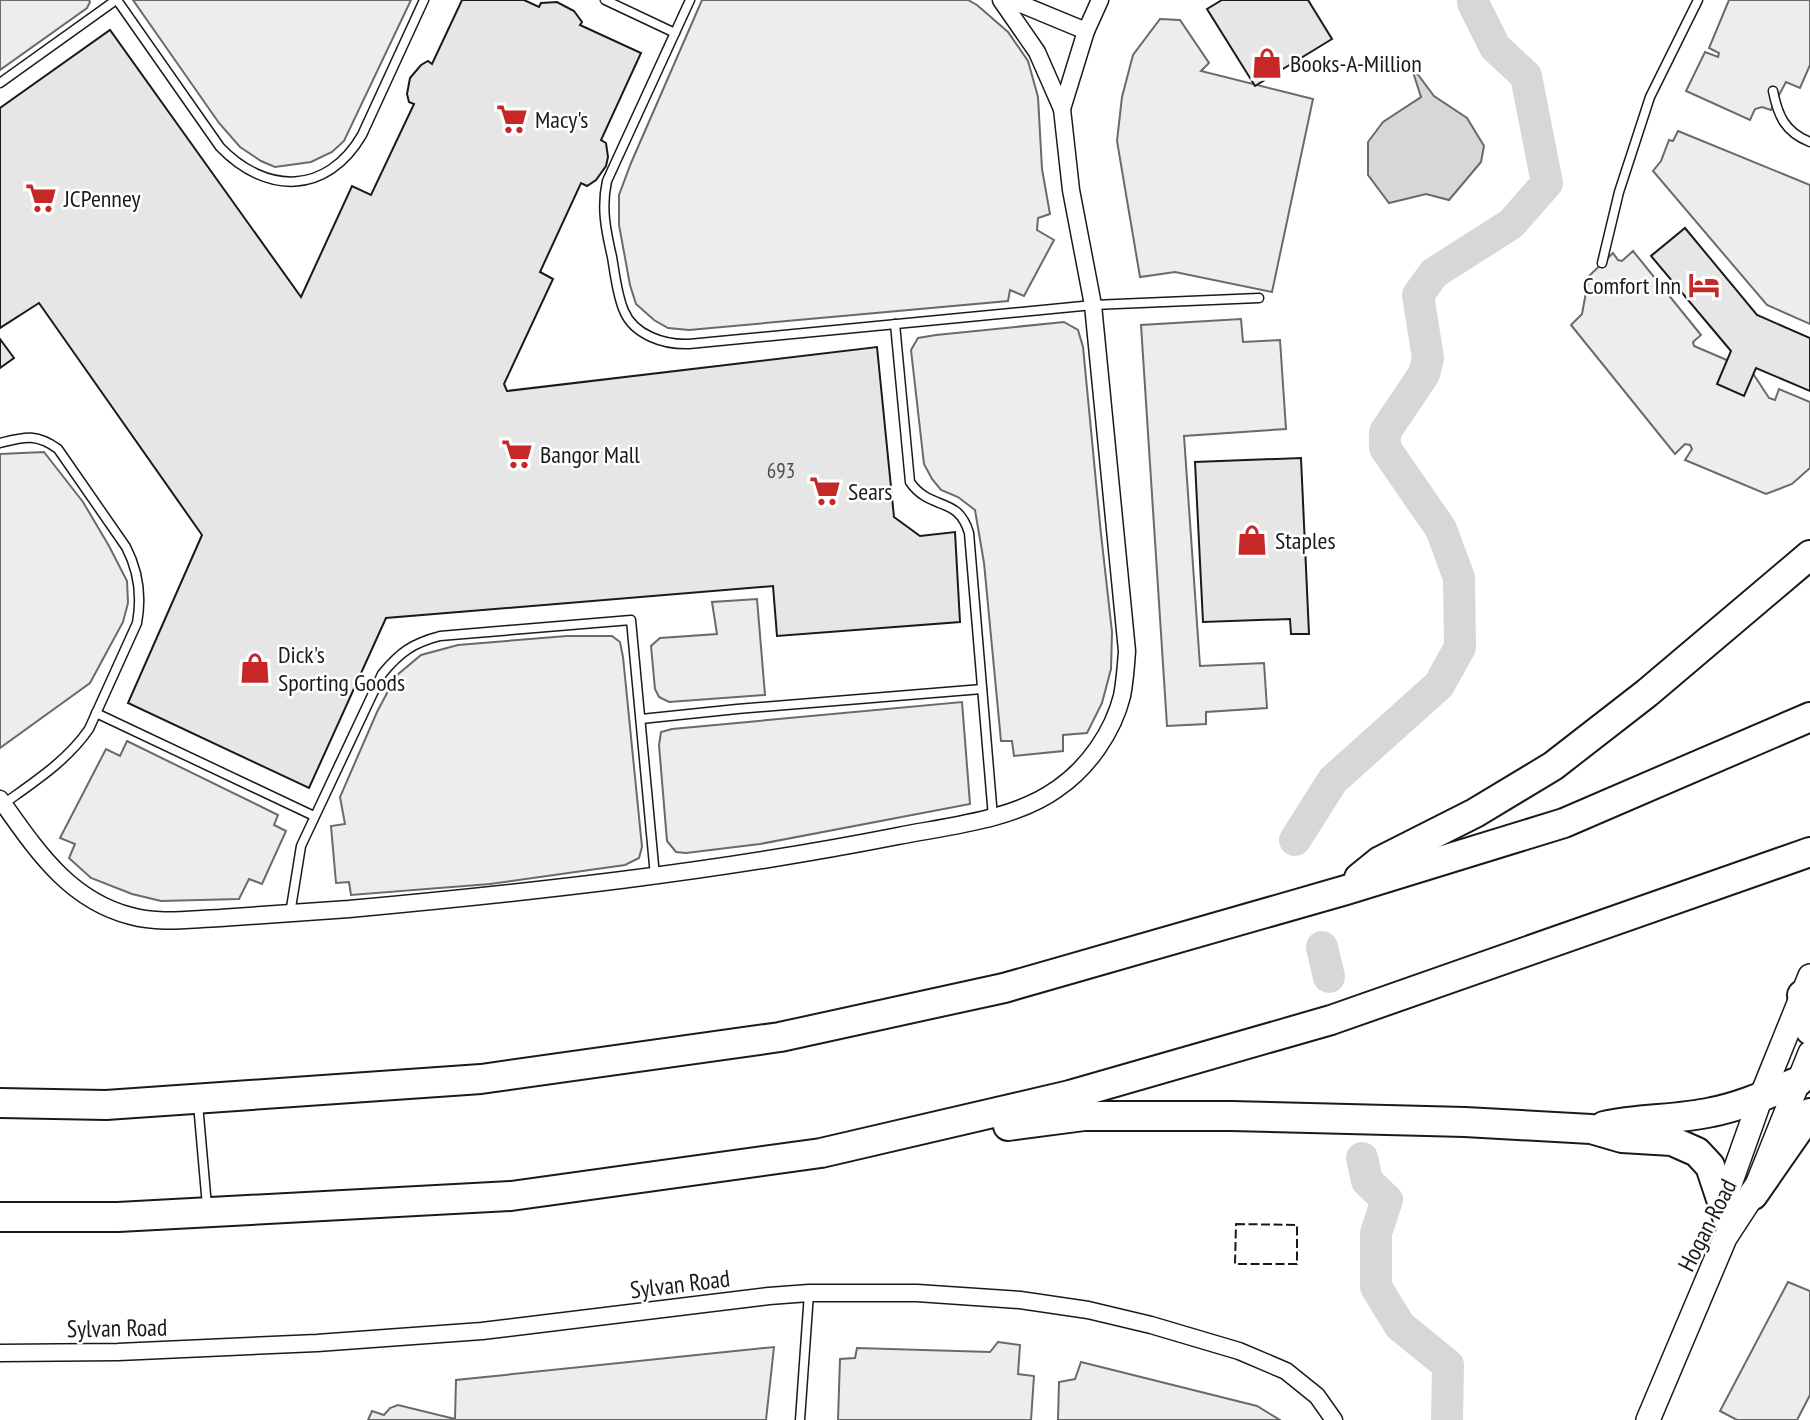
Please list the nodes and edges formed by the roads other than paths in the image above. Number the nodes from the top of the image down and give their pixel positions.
1 (116, 0) edge
2 (424, 0) edge
3 (605, 0) edge
4 (690, 0) edge
5 (1001, 0) edge
6 (1011, 0) edge
7 (1100, 0) edge
8 (1698, 0) edge
9 (1086, 31) junction
10 (675, 33) junction
11 (0, 83) edge
12 (1773, 91) dead end
13 (1062, 109) junction
14 (1810, 142) edge
15 (1602, 263) dead end
16 (1259, 298) dead end
17 (1093, 305) junction
18 (895, 324) junction
19 (0, 443) edge
20 (1810, 555) edge
21 (982, 689) junction
22 (96, 713) junction
23 (1810, 717) edge
24 (641, 719) junction
25 (1, 803) edge
26 (314, 816) junction
27 (993, 817) junction
28 (1810, 852) edge
29 (655, 876) junction
30 (1346, 890) junction
31 (290, 914) junction
32 (1806, 985) edge
33 (1810, 1030) edge
34 (1810, 1053) edge
35 (1799, 1081) junction
36 (1760, 1097) junction
37 (197, 1098) junction
38 (0, 1103) edge
39 (1810, 1113) edge
40 (1591, 1129) junction
41 (821, 1153) junction
42 (1753, 1195) junction
43 (208, 1212) junction
44 (0, 1217) edge
45 (1726, 1227) junction
46 (809, 1293) junction
47 (0, 1353) edge
48 (800, 1420) edge
49 (1334, 1420) edge
50 (1648, 1420) edge

1 - 2 lane
1 - 11 lane
3 - 10 lane
4 - 10 lane
5 - 13 street
6 - 9 street
7 - 9 street
8 - 15 lane
9 - 13 street
10 - 18 lane
12 - 14 lane
13 - 17 street
16 - 17 lane
17 - 18 lane
17 - 27 street
18 - 21 lane
19 - 22 lane
20 - 30 highway
21 - 24 lane
21 - 27 lane
22 - 25 lane
22 - 26 lane
23 - 30 highway
24 - 26 lane
24 - 29 lane
25 - 31 street
26 - 31 lane
27 - 29 street
28 - 41 highway
29 - 31 street
30 - 37 highway
32 - 33 highway
32 - 36 main road, Hogan Road
34 - 35 main road, Hogan Road
35 - 36 highway
35 - 42 main road, Hogan Road
36 - 40 highway
36 - 45 main road, Hogan Road
37 - 38 highway
37 - 43 lane
39 - 42 highway
40 - 41 highway
40 - 45 highway
41 - 43 highway
42 - 45 main road, Hogan Road
43 - 44 highway
45 - 50 main road, Hogan Road
46 - 47 street, Sylvan Road
46 - 48 lane
46 - 49 street, Sylvan Road

